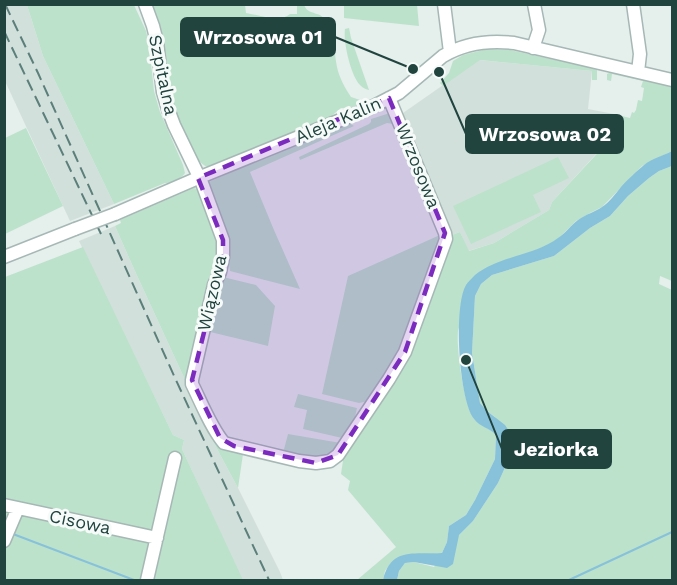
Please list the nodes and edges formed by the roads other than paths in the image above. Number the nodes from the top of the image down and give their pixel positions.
1 (145, 4) edge
2 (444, 4) edge
3 (534, 4) edge
4 (633, 4) edge
5 (533, 48) junction
6 (450, 52) junction
7 (638, 72) junction
8 (672, 80) edge
9 (389, 98) junction
10 (198, 178) junction
11 (4, 257) edge
12 (175, 458) dead end
13 (316, 463) joint
14 (4, 505) edge
15 (18, 508) junction
16 (157, 538) junction
17 (4, 541) edge
18 (147, 580) edge

1 - 10 street, Szpitalna
2 - 6 street
3 - 5 street
4 - 7 street
5 - 6 street, Aleja Kalin
5 - 7 street, Aleja Kalin
6 - 9 street, Aleja Kalin
7 - 8 street, Aleja Kalin
9 - 10 street, Aleja Kalin
9 - 13 street, Wrzosowa
10 - 11 street, Aleja Kalin, bridge
10 - 13 street, Wiązowa
12 - 16 street
14 - 15 street, Cisowa
15 - 16 street, Cisowa
15 - 17 street
16 - 18 street

